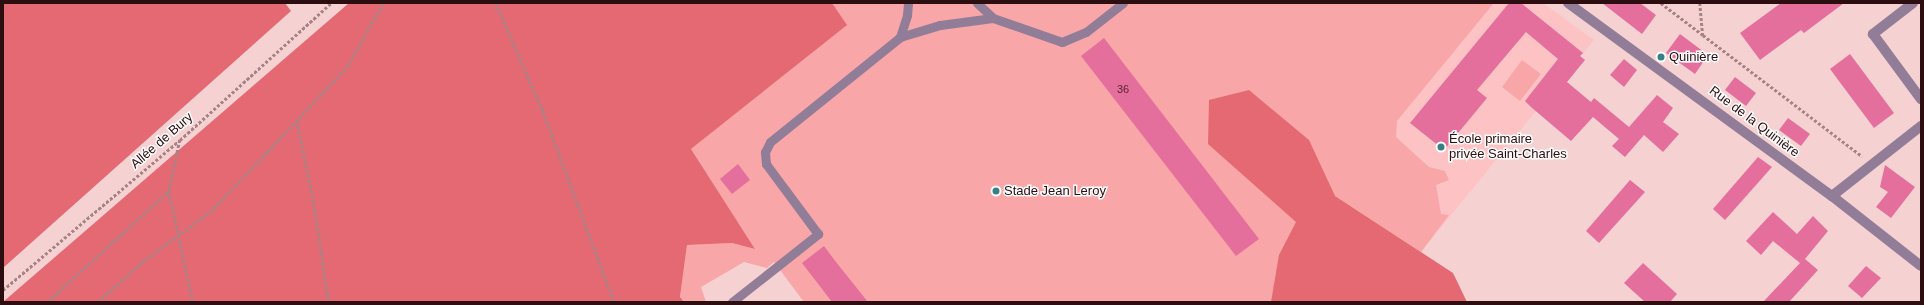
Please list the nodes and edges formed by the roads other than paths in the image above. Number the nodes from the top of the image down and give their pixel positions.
1 (908, 3) edge
2 (977, 3) edge
3 (1123, 3) edge
4 (1568, 3) edge
5 (1913, 3) edge
6 (993, 18) junction
7 (900, 38) junction
8 (1921, 99) edge
9 (1921, 126) edge
10 (1832, 196) junction
11 (1921, 266) edge
12 (732, 302) edge

1 - 7 lane
2 - 6 lane
3 - 6 lane
4 - 10 street, Rue de la Quinière
5 - 8 street
6 - 7 lane
7 - 12 lane
9 - 10 street
10 - 11 street, Rue de la Quinière

